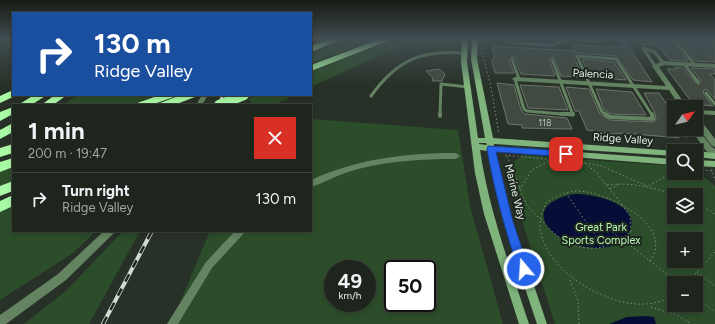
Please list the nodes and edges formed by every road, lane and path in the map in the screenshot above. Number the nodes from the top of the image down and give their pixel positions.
1 (348, 54) edge
2 (436, 54) edge
3 (464, 54) edge
4 (474, 54) edge
5 (483, 54) edge
6 (647, 54) edge
7 (657, 54) edge
8 (664, 54) edge
9 (686, 54) edge
10 (708, 54) edge
11 (512, 58) dead end
12 (552, 59) dead end
13 (715, 62) edge
14 (663, 63) junction
15 (671, 64) junction
16 (684, 64) junction
17 (695, 65) junction
18 (655, 66) junction
19 (715, 66) edge
20 (312, 68) edge
21 (517, 79) junction
22 (560, 82) junction
23 (698, 82) dead end
24 (590, 83) junction
25 (12, 84) edge
26 (468, 86) junction
27 (634, 86) junction
28 (670, 88) junction
29 (0, 90) edge
30 (706, 93) dead end
31 (12, 94) edge
32 (40, 96) edge
33 (60, 96) edge
34 (185, 96) edge
35 (242, 96) edge
36 (371, 96) dead end
37 (166, 99) edge
38 (0, 100) edge
39 (679, 100) edge
40 (25, 104) edge
41 (48, 104) edge
42 (145, 104) edge
43 (222, 104) edge
44 (715, 104) edge
45 (12, 111) edge
46 (703, 112) edge
47 (715, 113) edge
48 (440, 116) dead end
49 (0, 117) edge
50 (12, 128) edge
51 (703, 131) edge
52 (499, 134) dead end
53 (0, 135) edge
54 (702, 136) edge
55 (475, 143) junction
56 (715, 144) edge
57 (490, 145) junction
58 (12, 148) edge
59 (0, 153) edge
60 (667, 153) edge
61 (703, 154) edge
62 (715, 155) edge
63 (456, 156) dead end
64 (551, 160) junction
65 (667, 161) edge
66 (12, 162) edge
67 (585, 163) junction
68 (715, 164) edge
69 (703, 166) edge
70 (0, 167) edge
71 (703, 168) edge
72 (667, 175) edge
73 (715, 180) edge
74 (620, 183) junction
75 (312, 184) edge
76 (606, 185) junction
77 (12, 186) edge
78 (649, 187) junction
79 (518, 188) junction
80 (0, 191) edge
81 (610, 191) junction
82 (667, 192) edge
83 (566, 193) junction
84 (608, 197) junction
85 (12, 200) edge
86 (620, 204) junction
87 (0, 206) edge
88 (624, 206) junction
89 (703, 207) edge
90 (715, 214) edge
91 (540, 219) junction
92 (609, 230) dead end
93 (109, 232) edge
94 (240, 232) edge
95 (604, 248) junction
96 (715, 252) edge
97 (650, 261) junction
98 (696, 272) junction
99 (669, 276) edge
100 (693, 276) edge
101 (569, 278) junction
102 (573, 282) dead end
103 (715, 286) edge
104 (586, 291) dead end
105 (590, 293) dead end
106 (599, 297) dead end
107 (667, 302) edge
108 (703, 303) edge
109 (649, 306) junction
110 (715, 312) edge
111 (0, 322) edge
112 (172, 324) edge
113 (524, 324) edge
114 (542, 324) edge
115 (579, 324) edge
116 (691, 324) edge

1 - 20 highway
2 - 36 lane
3 - 26 main road
4 - 57 main road, Marine Way
5 - 52 path
6 - 18 lane
7 - 14 lane
8 - 15 path
9 - 17 lane
10 - 13 path
11 - 21 lane
12 - 22 lane
14 - 15 street
14 - 18 street
15 - 16 street
16 - 17 street
16 - 23 lane
17 - 19 street
18 - 28 street
21 - 22 street, Palencia
21 - 22 lane
22 - 24 street, Palencia
24 - 27 street, Palencia
24 - 27 lane
24 - 27 lane
25 - 29 highway
26 - 48 lane
26 - 55 main road
27 - 28 street, Palencia
28 - 39 street
30 - 44 lane
31 - 38 highway
32 - 40 highway
33 - 41 highway
34 - 37 highway
35 - 43 highway, bridge
37 - 42 highway
45 - 49 highway
46 - 47 street
50 - 53 highway
51 - 56 street
54 - 62 street
55 - 57 main road, Ridge Valley
55 - 113 main road
57 - 60 main road, Ridge Valley
57 - 65 main road, Ridge Valley
57 - 114 main road, Marine Way
58 - 59 highway
61 - 62 main road
63 - 75 street
64 - 67 path
64 - 79 path
64 - 79 path
66 - 70 highway
67 - 76 path
67 - 78 path
68 - 69 main road
71 - 73 path
72 - 78 path
74 - 76 path
74 - 78 path
74 - 81 path
76 - 81 path
77 - 80 highway
78 - 82 path
79 - 91 path
81 - 84 path
81 - 88 path
83 - 84 path
83 - 91 path
83 - 95 path
84 - 86 path
85 - 87 highway
86 - 88 path
86 - 95 path
88 - 97 path
89 - 90 path
91 - 95 path
91 - 101 path
92 - 97 path, bridge
93 - 111 street
94 - 112 street
96 - 98 path
97 - 99 path
98 - 100 path
98 - 103 path
101 - 102 path
101 - 115 path
104 - 105 path
106 - 109 path
107 - 109 path
108 - 110 path
109 - 116 path

